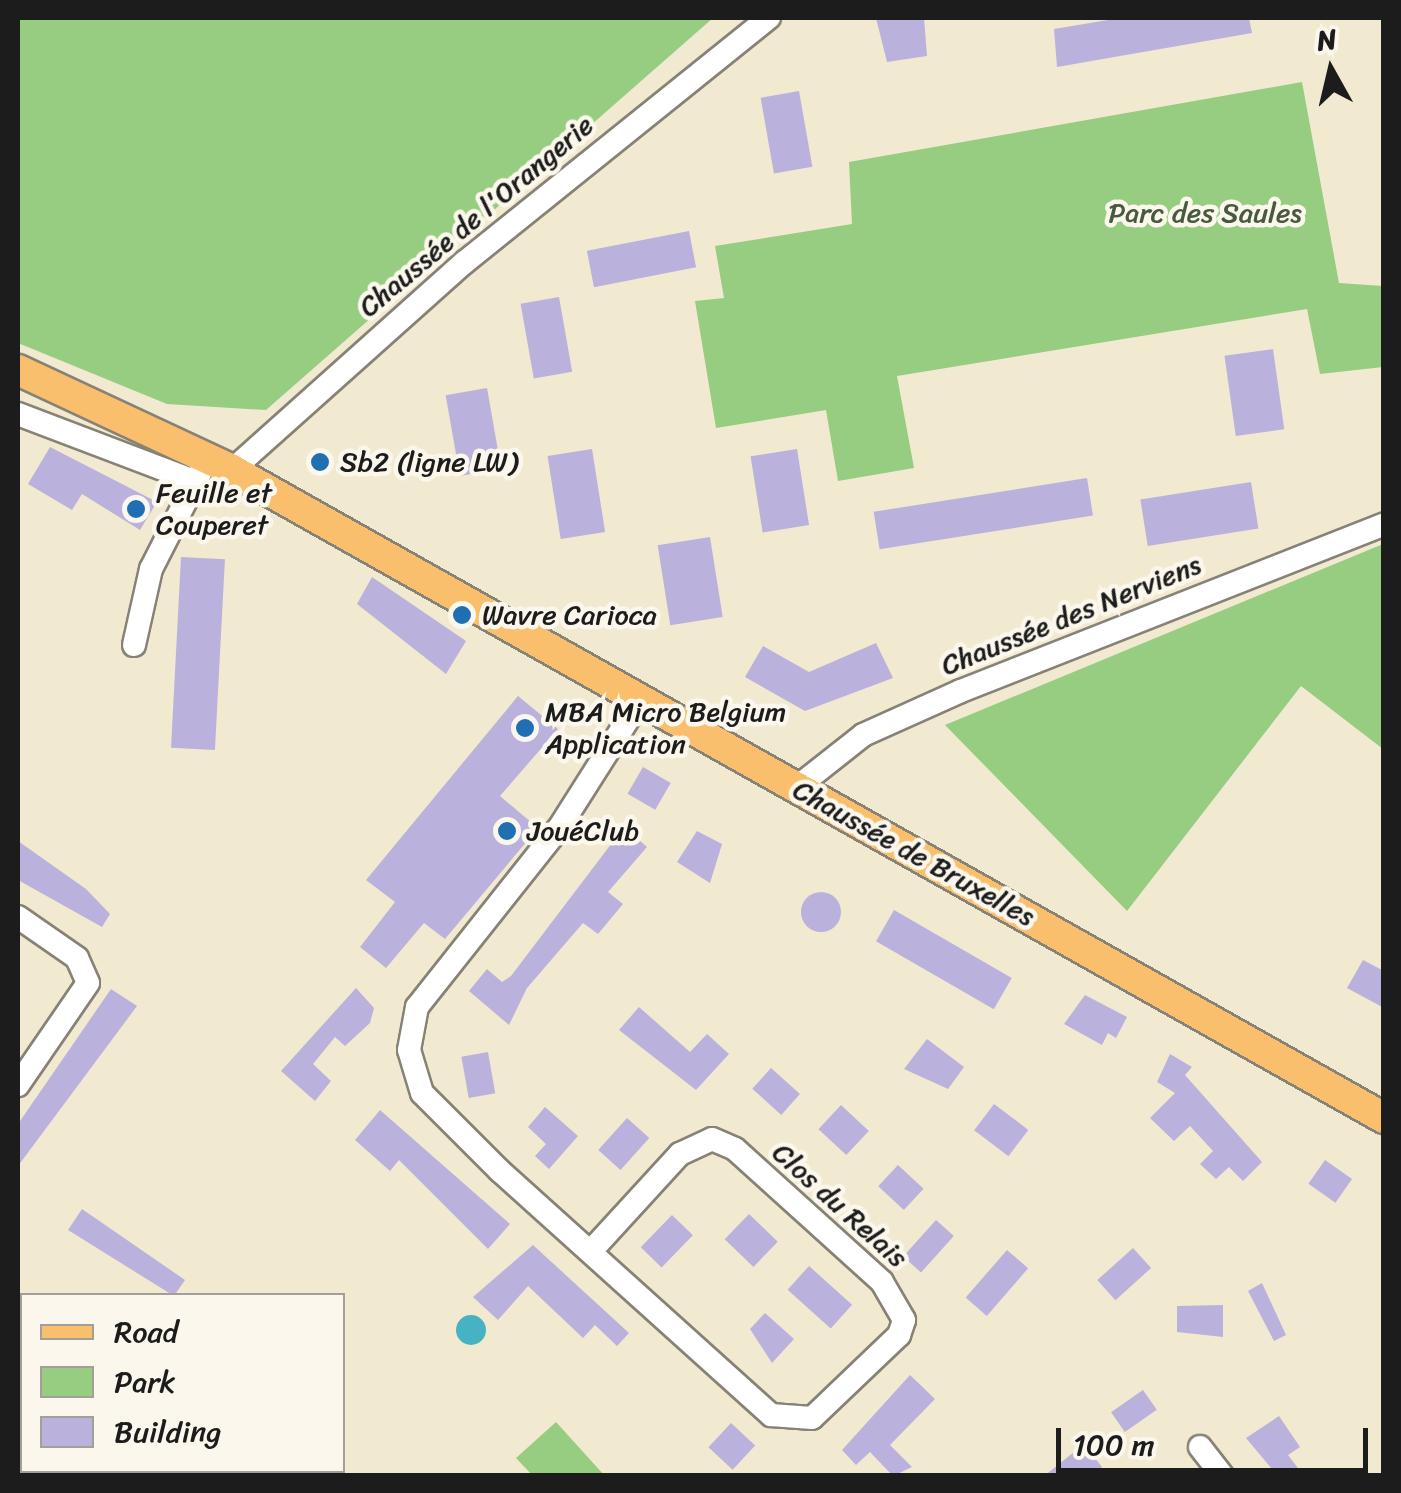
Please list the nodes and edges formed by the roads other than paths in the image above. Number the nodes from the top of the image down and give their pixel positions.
1 (769, 18) edge
2 (18, 370) edge
3 (18, 414) edge
4 (211, 470) junction
5 (1384, 524) edge
6 (134, 645) dead end
7 (640, 699) junction
8 (796, 788) junction
9 (18, 916) edge
10 (18, 1086) edge
11 (1384, 1118) edge
12 (591, 1251) junction
13 (1200, 1446) dead end
14 (1223, 1476) edge

1 - 4 street, Chaussée de l'Orangerie
2 - 4 main road, Chaussée de Bruxelles
3 - 4 street
4 - 6 street
4 - 7 main road, Chaussée de Bruxelles
5 - 8 street, Chaussée des Nerviens
7 - 8 main road, Chaussée de Bruxelles
7 - 12 street, Clos du Relais
8 - 11 main road, Chaussée de Bruxelles
9 - 10 street
12 - 12 street, Clos du Relais
13 - 14 street

